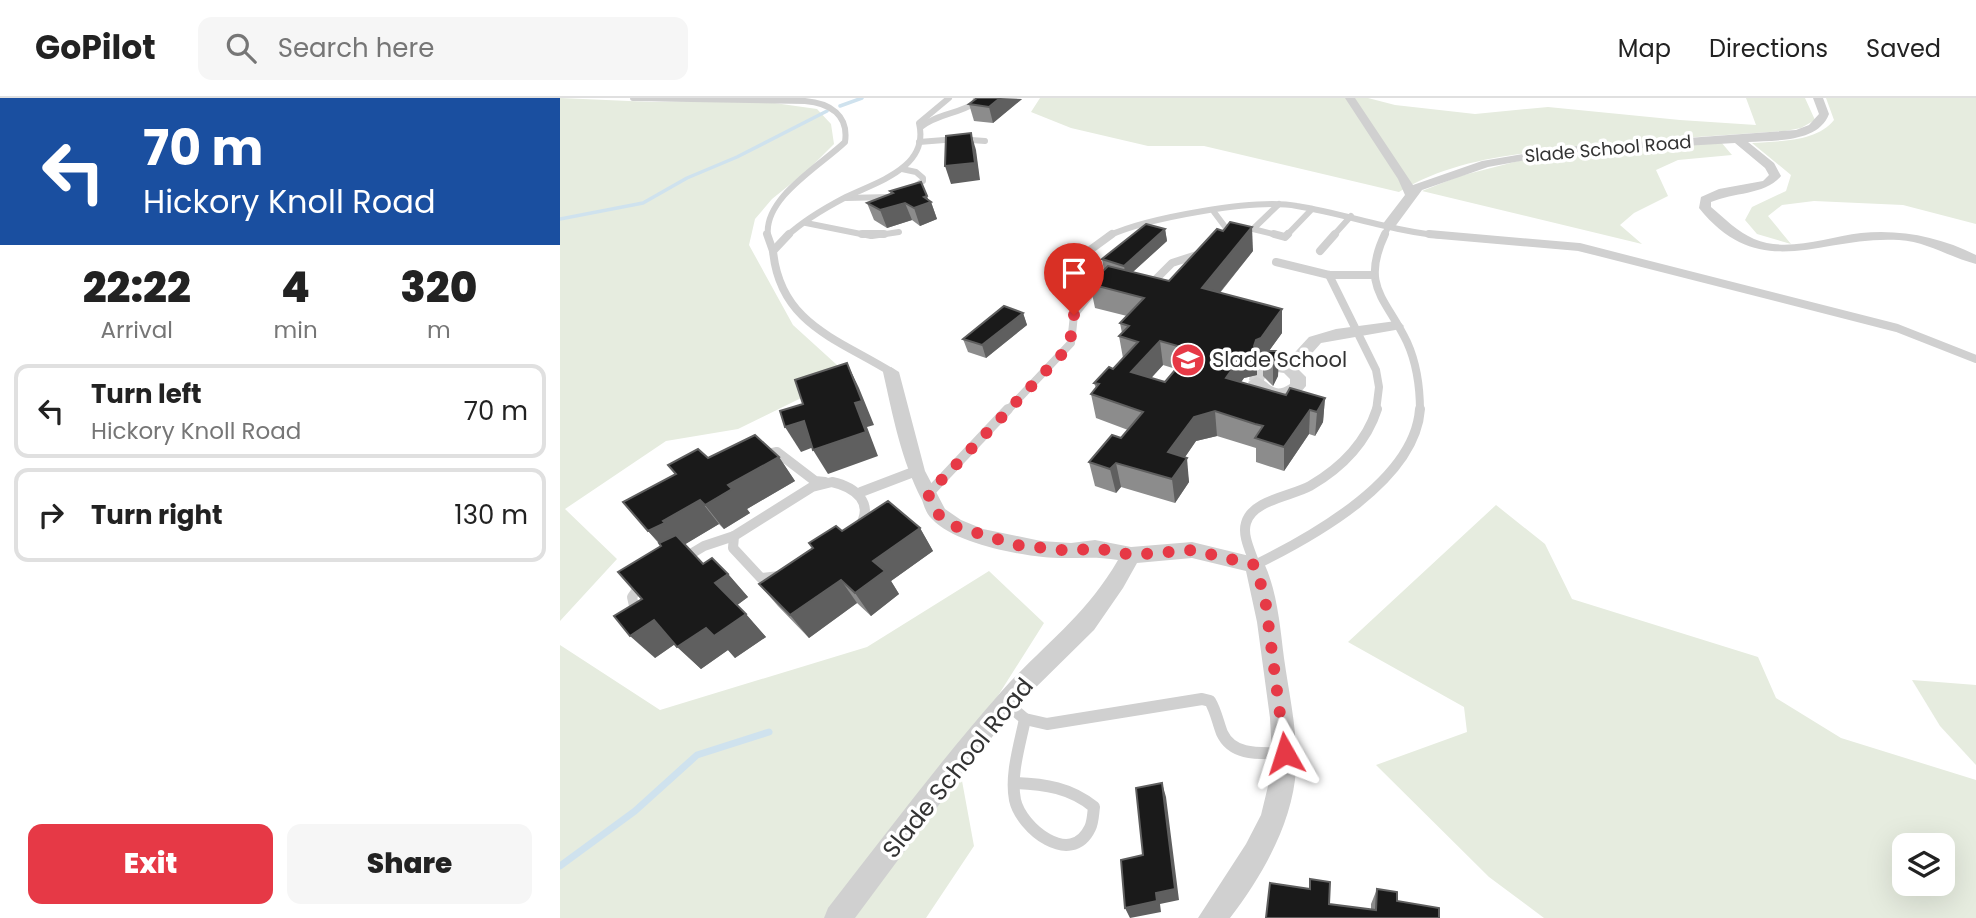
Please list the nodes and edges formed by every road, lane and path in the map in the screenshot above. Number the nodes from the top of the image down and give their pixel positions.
1 (633, 98) edge
2 (949, 98) edge
3 (976, 98) edge
4 (1350, 98) edge
5 (1818, 98) edge
6 (921, 127) junction
7 (1737, 138) junction
8 (985, 141) dead end
9 (919, 142) junction
10 (902, 169) junction
11 (1411, 195) junction
12 (846, 198) junction
13 (1279, 204) junction
14 (1312, 209) junction
15 (1214, 212) junction
16 (1351, 216) junction
17 (806, 223) junction
18 (1389, 225) junction
19 (900, 232) dead end
20 (773, 251) junction
21 (1320, 251) dead end
22 (1976, 260) edge
23 (1276, 262) dead end
24 (1329, 275) junction
25 (1372, 275) junction
26 (1156, 279) edge
27 (1396, 326) junction
28 (1355, 331) junction
29 (1976, 359) edge
30 (1289, 369) junction
31 (891, 372) joint
32 (751, 460) edge
33 (916, 471) junction
34 (832, 482) junction
35 (860, 492) junction
36 (928, 494) junction
37 (734, 536) junction
38 (1132, 555) junction
39 (673, 564) edge
40 (1255, 565) junction
41 (652, 576) edge
42 (642, 624) edge
43 (1006, 703) junction
44 (1025, 719) junction
45 (1285, 753) junction
46 (1016, 783) junction
47 (838, 918) edge
48 (1212, 918) edge

1 - 20 lane
2 - 6 lane
3 - 6 lane
4 - 11 street
5 - 7 street, Slade School Road
6 - 9 lane
7 - 11 street, Slade School Road
7 - 22 street
8 - 9 lane
9 - 10 lane
10 - 12 lane
10 - 12 lane
11 - 18 street, Slade School Road
12 - 17 lane
13 - 14 lane
13 - 14 lane
13 - 15 lane
14 - 16 lane
15 - 26 lane
15 - 36 lane
16 - 18 lane
16 - 21 lane
17 - 19 lane
17 - 20 lane
18 - 25 lane
18 - 29 lane
20 - 31 lane
23 - 24 lane
24 - 25 lane
24 - 28 lane
25 - 27 lane
27 - 28 street
27 - 40 lane
28 - 30 street
28 - 40 lane
30 - 30 street
31 - 33 street
32 - 34 lane
33 - 35 lane
33 - 36 street
34 - 35 lane
34 - 37 lane
35 - 37 lane
36 - 38 street
37 - 39 lane
38 - 40 street
38 - 43 street, Slade School Road
40 - 45 street
41 - 42 lane
43 - 44 lane
43 - 47 street, Slade School Road
44 - 45 lane
44 - 46 lane
45 - 48 street
46 - 46 lane

